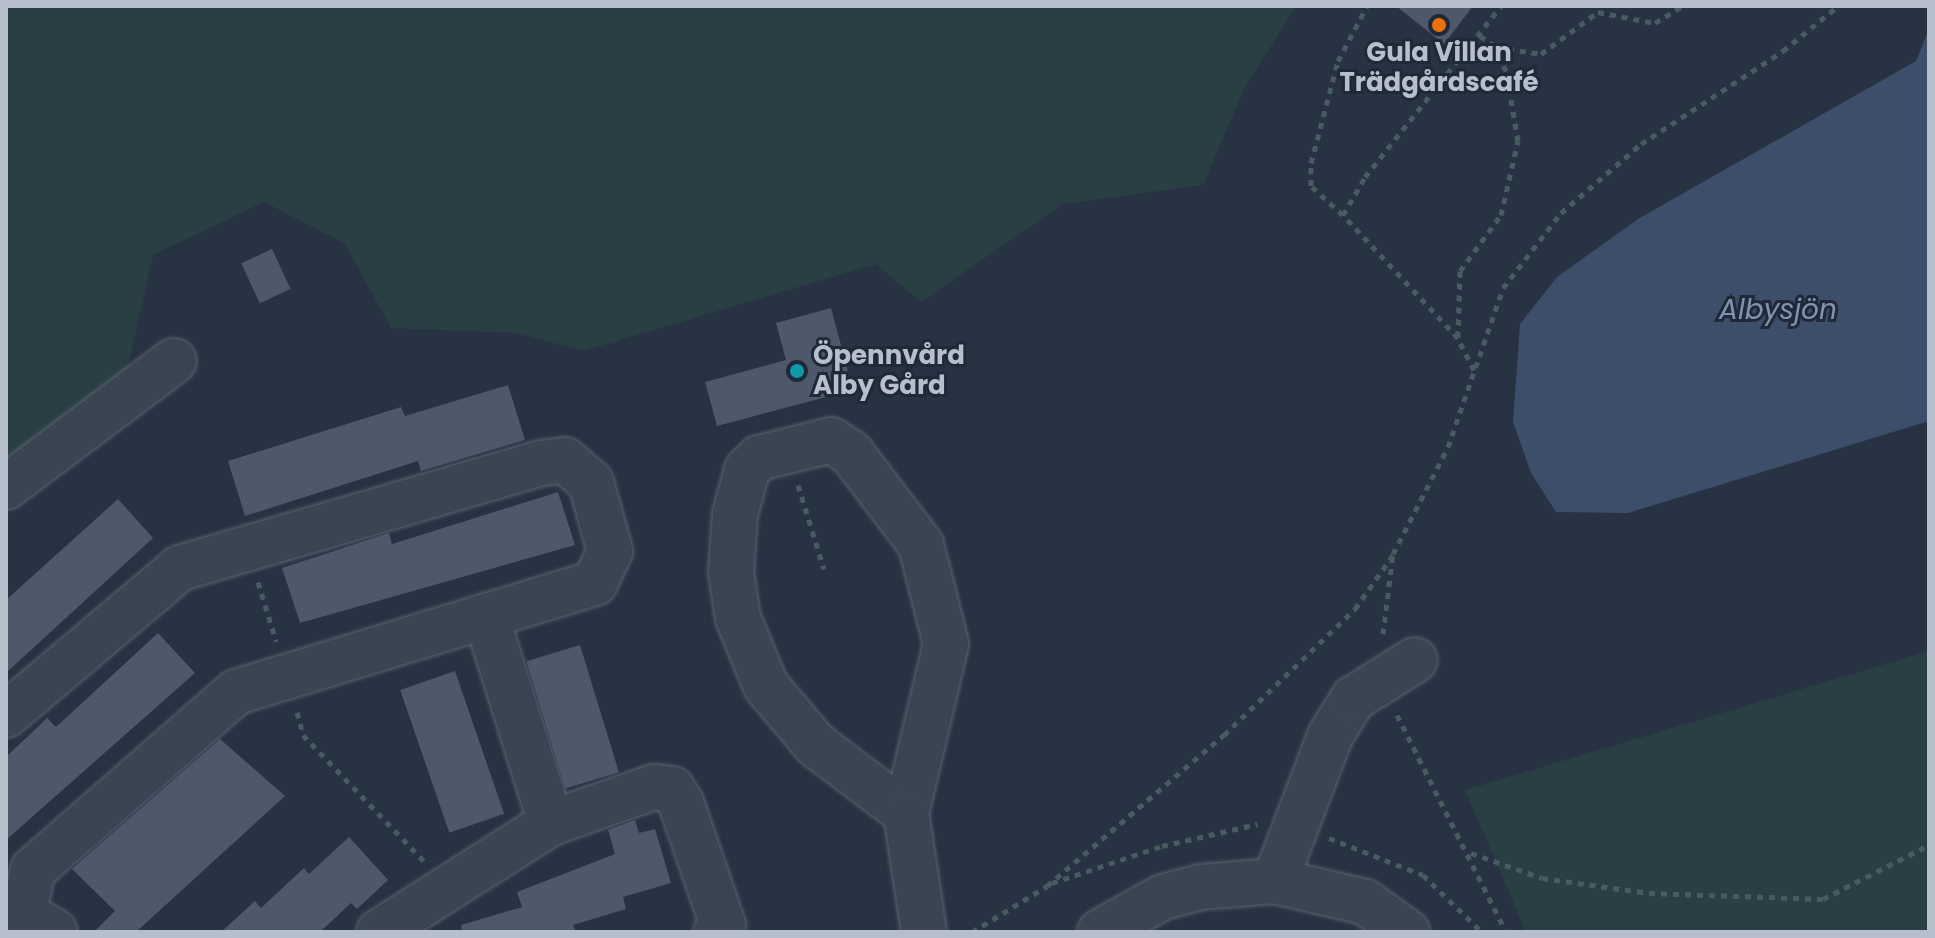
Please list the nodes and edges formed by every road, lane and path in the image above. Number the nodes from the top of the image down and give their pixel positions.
1 (1367, 6) edge
2 (1501, 6) edge
3 (1682, 6) edge
4 (1838, 6) edge
5 (1477, 34) junction
6 (1495, 46) junction
7 (1343, 215) junction
8 (1458, 338) junction
9 (174, 361) dead end
10 (1474, 371) junction
11 (787, 450) junction
12 (6, 487) edge
13 (237, 550) junction
14 (1393, 554) junction
15 (824, 569) dead end
16 (486, 616) junction
17 (1396, 670) junction
18 (286, 675) junction
19 (6, 715) edge
20 (906, 813) junction
21 (551, 823) junction
22 (1929, 845) edge
23 (1470, 853) junction
24 (1275, 881) junction
25 (450, 888) junction
26 (23, 904) edge
27 (379, 932) edge
28 (716, 932) edge
29 (924, 932) edge
30 (972, 932) edge
31 (1100, 932) edge
32 (1407, 932) edge
33 (1506, 932) edge

1 - 7 path
2 - 5 path
3 - 6 path
4 - 10 path
5 - 6 path
5 - 7 path
6 - 8 path
7 - 8 path
8 - 10 path
9 - 12 street
10 - 14 path
11 - 15 path
11 - 20 street
11 - 20 street
13 - 16 street
13 - 18 path
13 - 19 street
14 - 17 path
14 - 30 path
16 - 18 street
16 - 21 street
17 - 23 path
17 - 24 street
18 - 25 path
18 - 26 street
20 - 29 street
21 - 25 street
21 - 28 street
22 - 23 path
23 - 33 path
24 - 31 street
24 - 32 street
25 - 27 street

